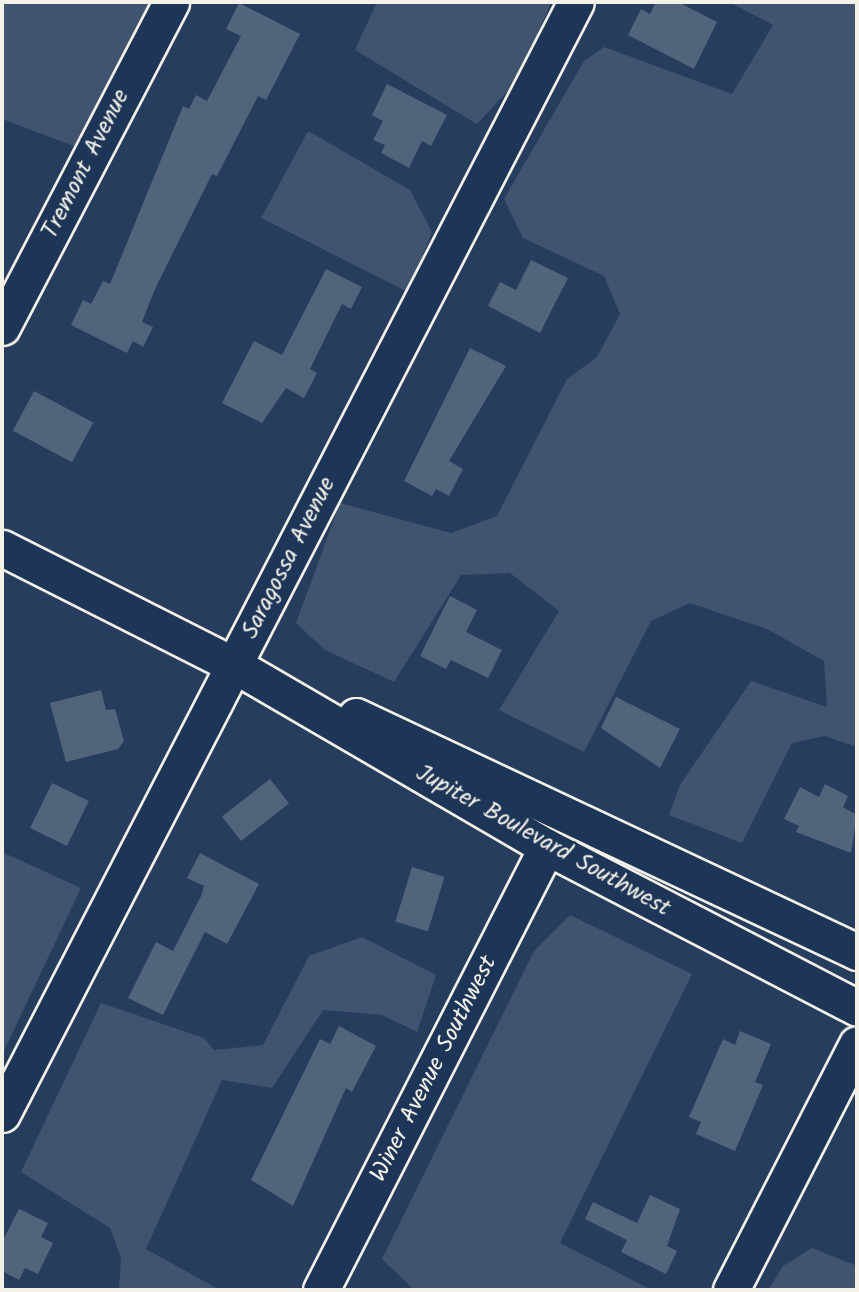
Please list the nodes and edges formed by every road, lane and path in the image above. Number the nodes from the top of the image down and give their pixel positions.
1 (171, 2) edge
2 (576, 2) edge
3 (2, 327) edge
4 (2, 548) edge
5 (234, 665) junction
6 (547, 847) junction
7 (857, 951) edge
8 (857, 1008) edge
9 (857, 1044) edge
10 (2, 1114) edge
11 (321, 1290) edge
12 (731, 1290) edge

1 - 3 street, Tremont Avenue
2 - 5 street, Saragossa Avenue
4 - 5 street, Jupiter Boulevard Southwest
5 - 6 street, Jupiter Boulevard Southwest
5 - 7 street, Jupiter Boulevard Southwest
5 - 10 street, Saragossa Avenue
6 - 8 street, Jupiter Boulevard Southwest
6 - 11 street, Winer Avenue Southwest
9 - 12 street

